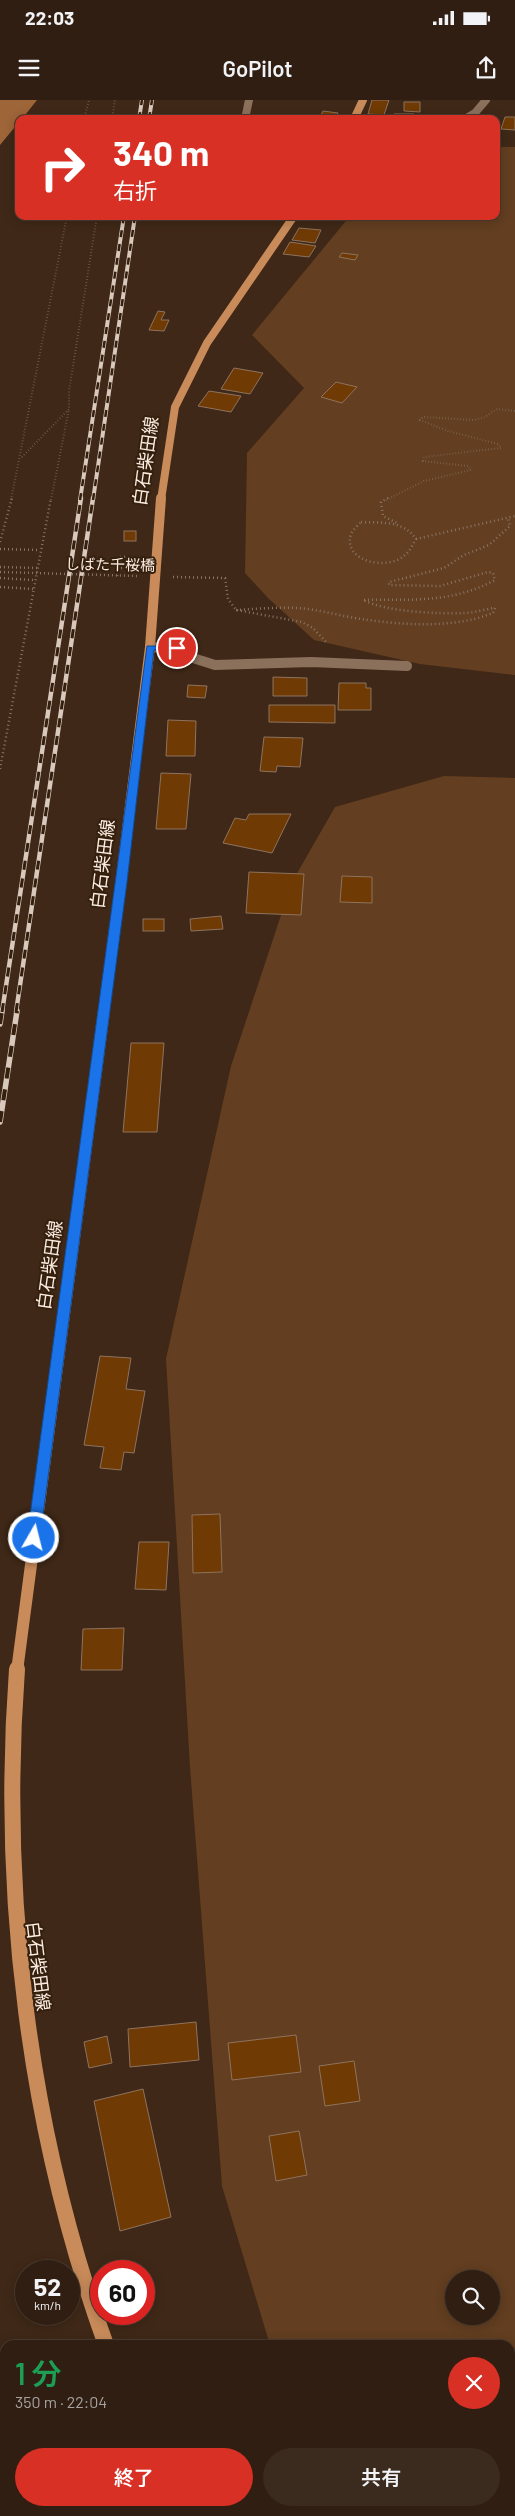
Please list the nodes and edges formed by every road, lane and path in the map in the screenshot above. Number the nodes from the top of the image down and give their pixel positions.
1 (89, 100) edge
2 (115, 100) edge
3 (249, 100) edge
4 (363, 100) edge
5 (486, 100) edge
6 (85, 115) edge
7 (113, 115) edge
8 (246, 115) edge
9 (356, 115) edge
10 (472, 115) edge
11 (66, 220) edge
12 (96, 220) edge
13 (291, 220) edge
14 (69, 409) junction
15 (515, 411) edge
16 (21, 458) junction
17 (515, 516) edge
18 (508, 518) junction
19 (399, 524) junction
20 (416, 539) junction
21 (0, 542) edge
22 (0, 549) edge
23 (40, 550) junction
24 (0, 567) edge
25 (37, 568) junction
26 (128, 568) dead end
27 (0, 572) edge
28 (117, 576) junction
29 (145, 576) dead end
30 (173, 577) dead end
31 (0, 578) edge
32 (35, 580) junction
33 (0, 587) edge
34 (33, 589) junction
35 (236, 610) junction
36 (332, 644) dead end
37 (150, 647) junction
38 (407, 666) dead end
39 (0, 769) edge
40 (104, 2340) edge

1 - 6 path
2 - 7 path
3 - 8 street
4 - 9 main road
5 - 10 street
11 - 16 path
12 - 14 path
13 - 37 main road, 白石柴田線
14 - 16 path
14 - 23 path
15 - 19 path
16 - 21 path
17 - 18 path
18 - 20 path
18 - 35 path
19 - 20 path
19 - 20 path
22 - 23 path
23 - 25 path
24 - 25 path
25 - 32 path
26 - 28 path
27 - 28 path, しばた千桜橋
28 - 29 path, しばた千桜橋
30 - 35 path, しばた千桜橋
31 - 32 path
32 - 34 path
33 - 34 path
34 - 39 path
35 - 36 path
37 - 38 street
37 - 40 main road, 白石柴田線

